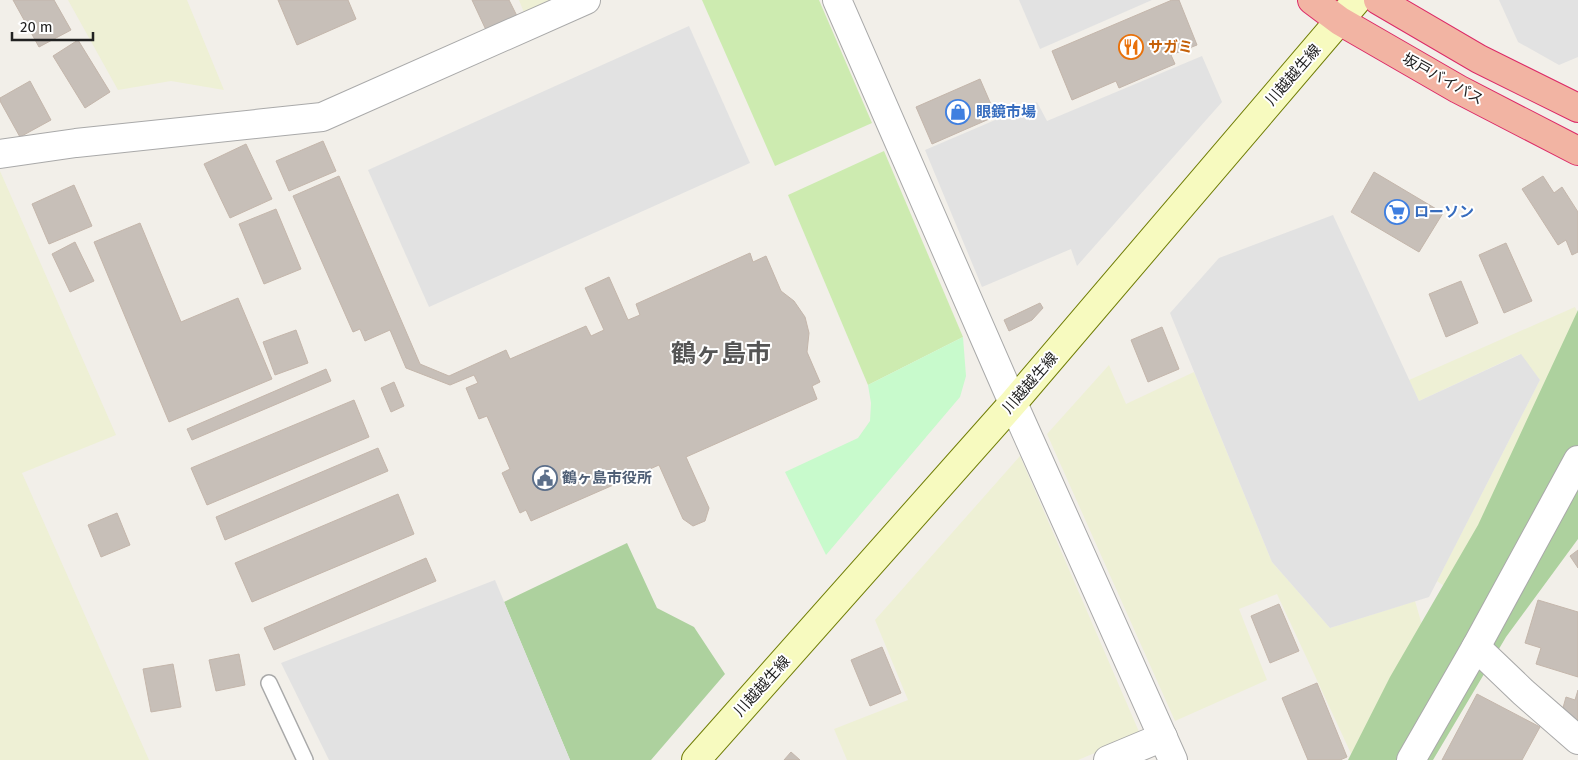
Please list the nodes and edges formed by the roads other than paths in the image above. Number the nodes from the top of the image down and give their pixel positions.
1 (586, 0) edge
2 (837, 0) edge
3 (1312, 0) edge
4 (1378, 0) edge
5 (1348, 10) edge
6 (1578, 108) edge
7 (1578, 151) edge
8 (0, 154) edge
9 (1014, 403) junction
10 (1578, 460) edge
11 (1476, 647) junction
12 (269, 683) dead end
13 (1578, 740) edge
14 (1168, 748) edge
15 (305, 760) edge
16 (696, 760) edge
17 (1108, 760) edge
18 (1411, 760) edge

1 - 8 street
2 - 9 street
3 - 5 highway, 坂戸バイパス
4 - 6 highway
5 - 7 highway, 坂戸バイパス
5 - 9 main road, 川越越生線
9 - 14 street
9 - 16 main road, 川越越生線
10 - 11 street
11 - 13 street
11 - 18 street
12 - 15 lane
14 - 17 street

